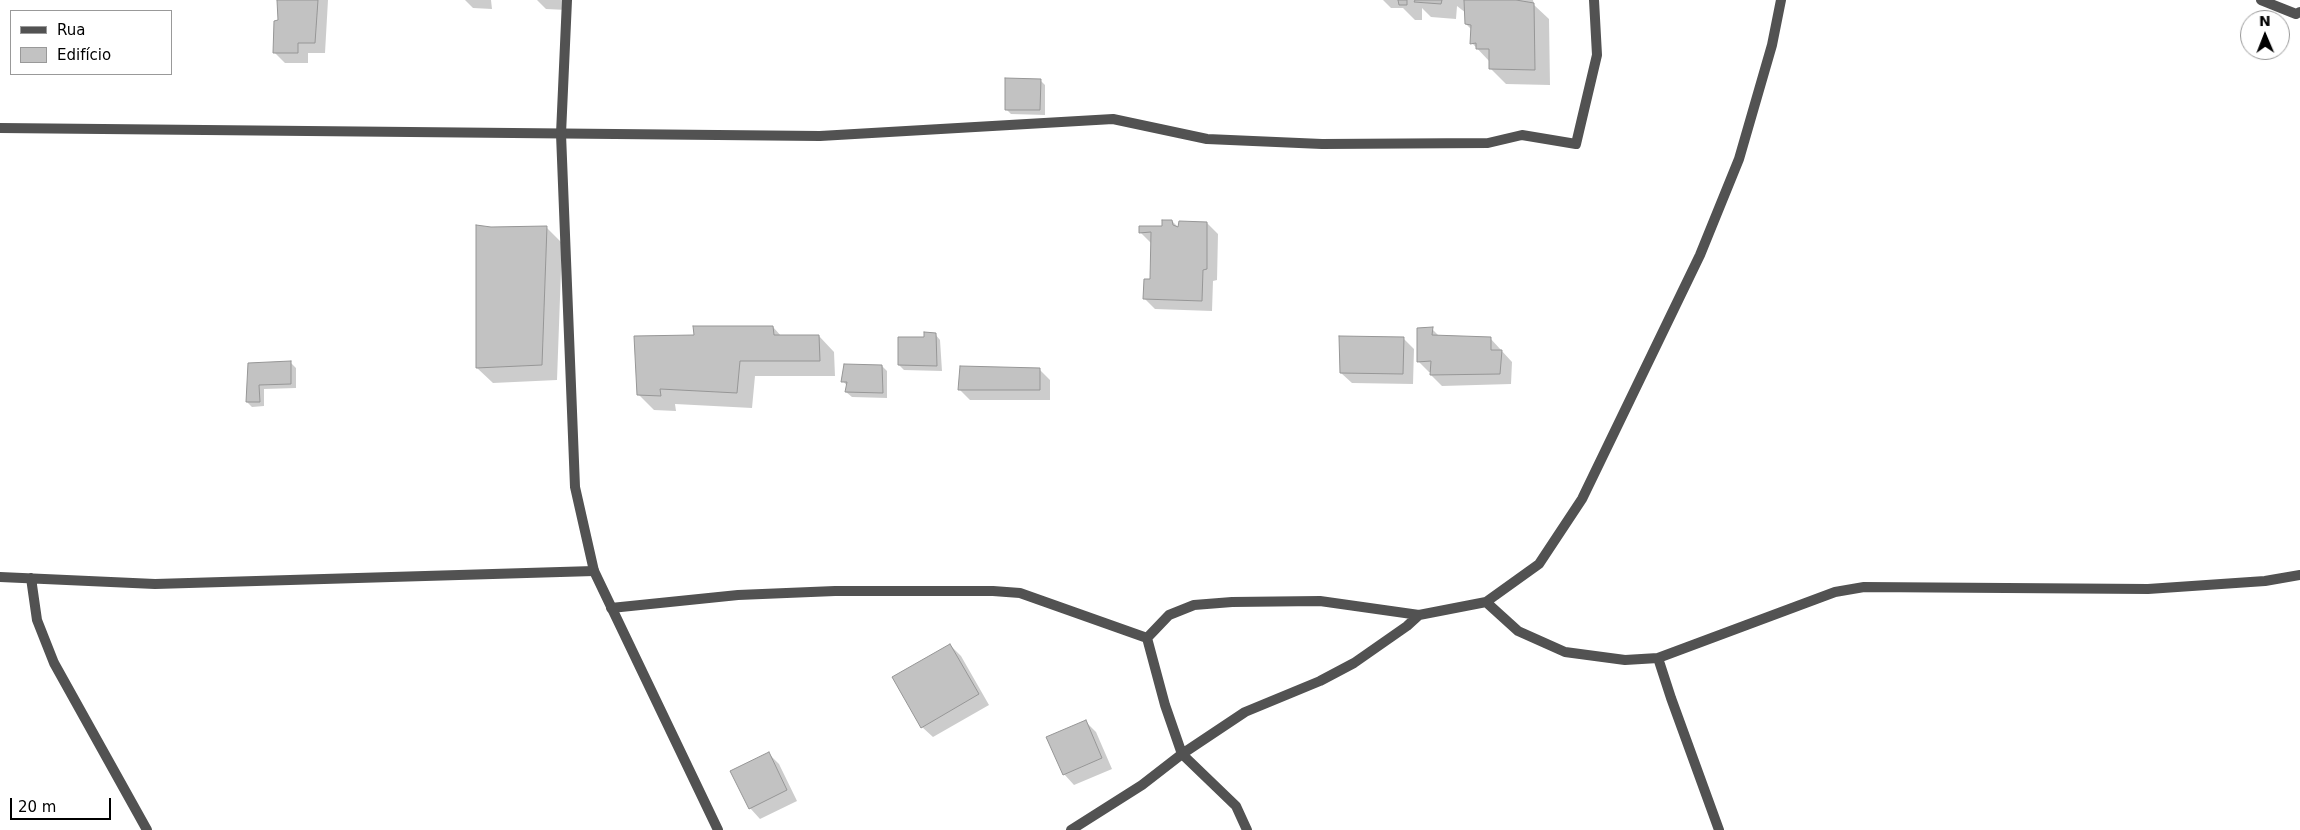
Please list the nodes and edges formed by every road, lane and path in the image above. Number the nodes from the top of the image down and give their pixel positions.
1 (567, 0) edge
2 (1594, 0) edge
3 (1781, 0) edge
4 (2261, 0) edge
5 (2300, 12) edge
6 (0, 128) edge
7 (561, 134) junction
8 (594, 571) junction
9 (2300, 575) edge
10 (0, 577) edge
11 (31, 578) junction
12 (1486, 602) junction
13 (611, 608) junction
14 (1419, 615) junction
15 (1147, 638) junction
16 (1658, 658) junction
17 (1182, 754) junction
18 (147, 830) edge
19 (718, 830) edge
20 (1071, 830) edge
21 (1247, 830) edge
22 (1719, 830) edge

1 - 7 street
2 - 7 street
3 - 12 street
4 - 5 street
6 - 7 street
7 - 8 street
8 - 11 street
8 - 13 street
9 - 16 street
10 - 11 street
11 - 18 street
12 - 14 street
12 - 16 street
13 - 15 street
13 - 19 street
14 - 15 street
14 - 17 street
15 - 17 street
16 - 22 street
17 - 20 street
17 - 21 street

